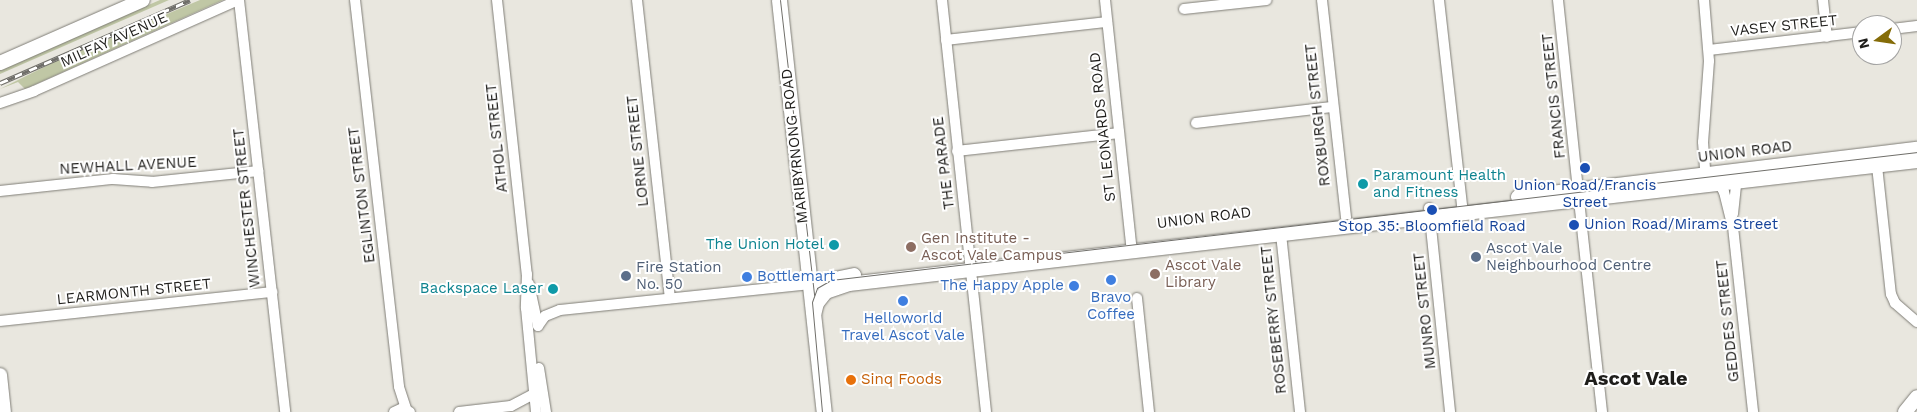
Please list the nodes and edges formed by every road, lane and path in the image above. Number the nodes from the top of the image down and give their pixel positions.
1 (143, 0) edge
2 (239, 0) edge
3 (355, 0) edge
4 (497, 0) edge
5 (637, 0) edge
6 (779, 0) edge
7 (942, 0) edge
8 (1105, 0) edge
9 (1267, 0) edge
10 (1322, 0) edge
11 (1438, 0) edge
12 (1558, 0) edge
13 (1704, 0) edge
14 (1823, 0) edge
15 (1184, 9) dead end
16 (1107, 22) junction
17 (1917, 26) edge
18 (1902, 28) edge
19 (1852, 33) edge
20 (1828, 36) junction
21 (946, 40) junction
22 (1709, 50) junction
23 (0, 55) edge
24 (16, 55) junction
25 (0, 64) edge
26 (0, 103) edge
27 (1333, 107) junction
28 (1196, 123) dead end
29 (1119, 133) junction
30 (1917, 148) edge
31 (957, 151) junction
32 (1876, 160) junction
33 (1917, 161) edge
34 (258, 171) junction
35 (1737, 175) junction
36 (1711, 178) junction
37 (0, 191) edge
38 (1579, 195) junction
39 (1463, 209) junction
40 (1430, 212) junction
41 (1346, 222) junction
42 (1733, 227) junction
43 (1281, 230) junction
44 (1132, 247) junction
45 (970, 266) junction
46 (526, 274) junction
47 (820, 278) junction
48 (849, 284) junction
49 (272, 292) junction
50 (670, 298) junction
51 (1137, 298) dead end
52 (534, 306) junction
53 (814, 308) junction
54 (568, 309) junction
55 (0, 321) edge
56 (536, 322) junction
57 (1917, 322) edge
58 (0, 375) edge
59 (533, 397) junction
60 (1917, 397) edge
61 (511, 406) junction
62 (402, 411) edge
63 (540, 411) edge
64 (4, 412) edge
65 (285, 412) edge
66 (459, 412) edge
67 (824, 412) edge
68 (986, 412) edge
69 (1149, 412) edge
70 (1300, 412) edge
71 (1450, 412) edge
72 (1602, 412) edge
73 (1752, 412) edge
74 (1904, 412) edge

1 - 24 street
2 - 26 street, MILFAY AVENUE
2 - 34 street, WINCHESTER STREET
3 - 62 street, EGLINTON STREET
4 - 46 street, ATHOL STREET
5 - 50 street, LORNE STREET
6 - 47 main road, MARIBYRNONG ROAD
7 - 21 street, THE PARADE
8 - 16 street, ST LEONARDS ROAD
9 - 15 street
10 - 27 street, ROXBURGH STREET
11 - 39 street
12 - 38 street, FRANCIS STREET
13 - 22 street
14 - 20 street
16 - 21 street
16 - 29 street, ST LEONARDS ROAD
17 - 18 street
19 - 20 street, VASEY STREET
20 - 22 street, VASEY STREET
21 - 31 street, THE PARADE
22 - 36 street
23 - 24 street
24 - 25 street
27 - 28 street
27 - 41 street, ROXBURGH STREET
29 - 31 street
29 - 44 street, ST LEONARDS ROAD
30 - 32 street, UNION ROAD
31 - 45 street, THE PARADE
32 - 33 street, UNION ROAD
32 - 35 street, UNION ROAD
32 - 57 street
34 - 37 street, NEWHALL AVENUE
34 - 49 street, WINCHESTER STREET
35 - 36 street, UNION ROAD
35 - 42 street, GEDDES STREET
36 - 38 street, UNION ROAD
36 - 42 street, GEDDES STREET
38 - 39 street, UNION ROAD
38 - 72 street, FRANCIS STREET
39 - 40 street, UNION ROAD
40 - 41 street, UNION ROAD
40 - 71 street, MUNRO STREET
41 - 43 street, UNION ROAD
42 - 73 street, GEDDES STREET
43 - 44 street, UNION ROAD
43 - 70 street, ROSEBERRY STREET
44 - 45 street, UNION ROAD
45 - 47 street, UNION ROAD
45 - 48 street, UNION ROAD
45 - 68 street, THE PARADE
46 - 52 street, ATHOL STREET
46 - 52 street, ATHOL STREET
47 - 48 street, UNION ROAD
47 - 50 street, UNION ROAD
47 - 53 main road, MARIBYRNONG ROAD
48 - 53 street, UNION ROAD
49 - 55 street, LEARMONTH STREET
49 - 65 street, WINCHESTER STREET
50 - 54 street, UNION ROAD
51 - 69 street
52 - 54 street, UNION ROAD
52 - 56 street, ATHOL STREET
53 - 67 main road, MARIBYRNONG ROAD
54 - 56 street, UNION ROAD
56 - 59 street, ATHOL STREET
56 - 63 street, ATHOL STREET
58 - 64 street
59 - 61 street
59 - 63 street, ATHOL STREET
60 - 74 street
61 - 63 street
61 - 66 street

